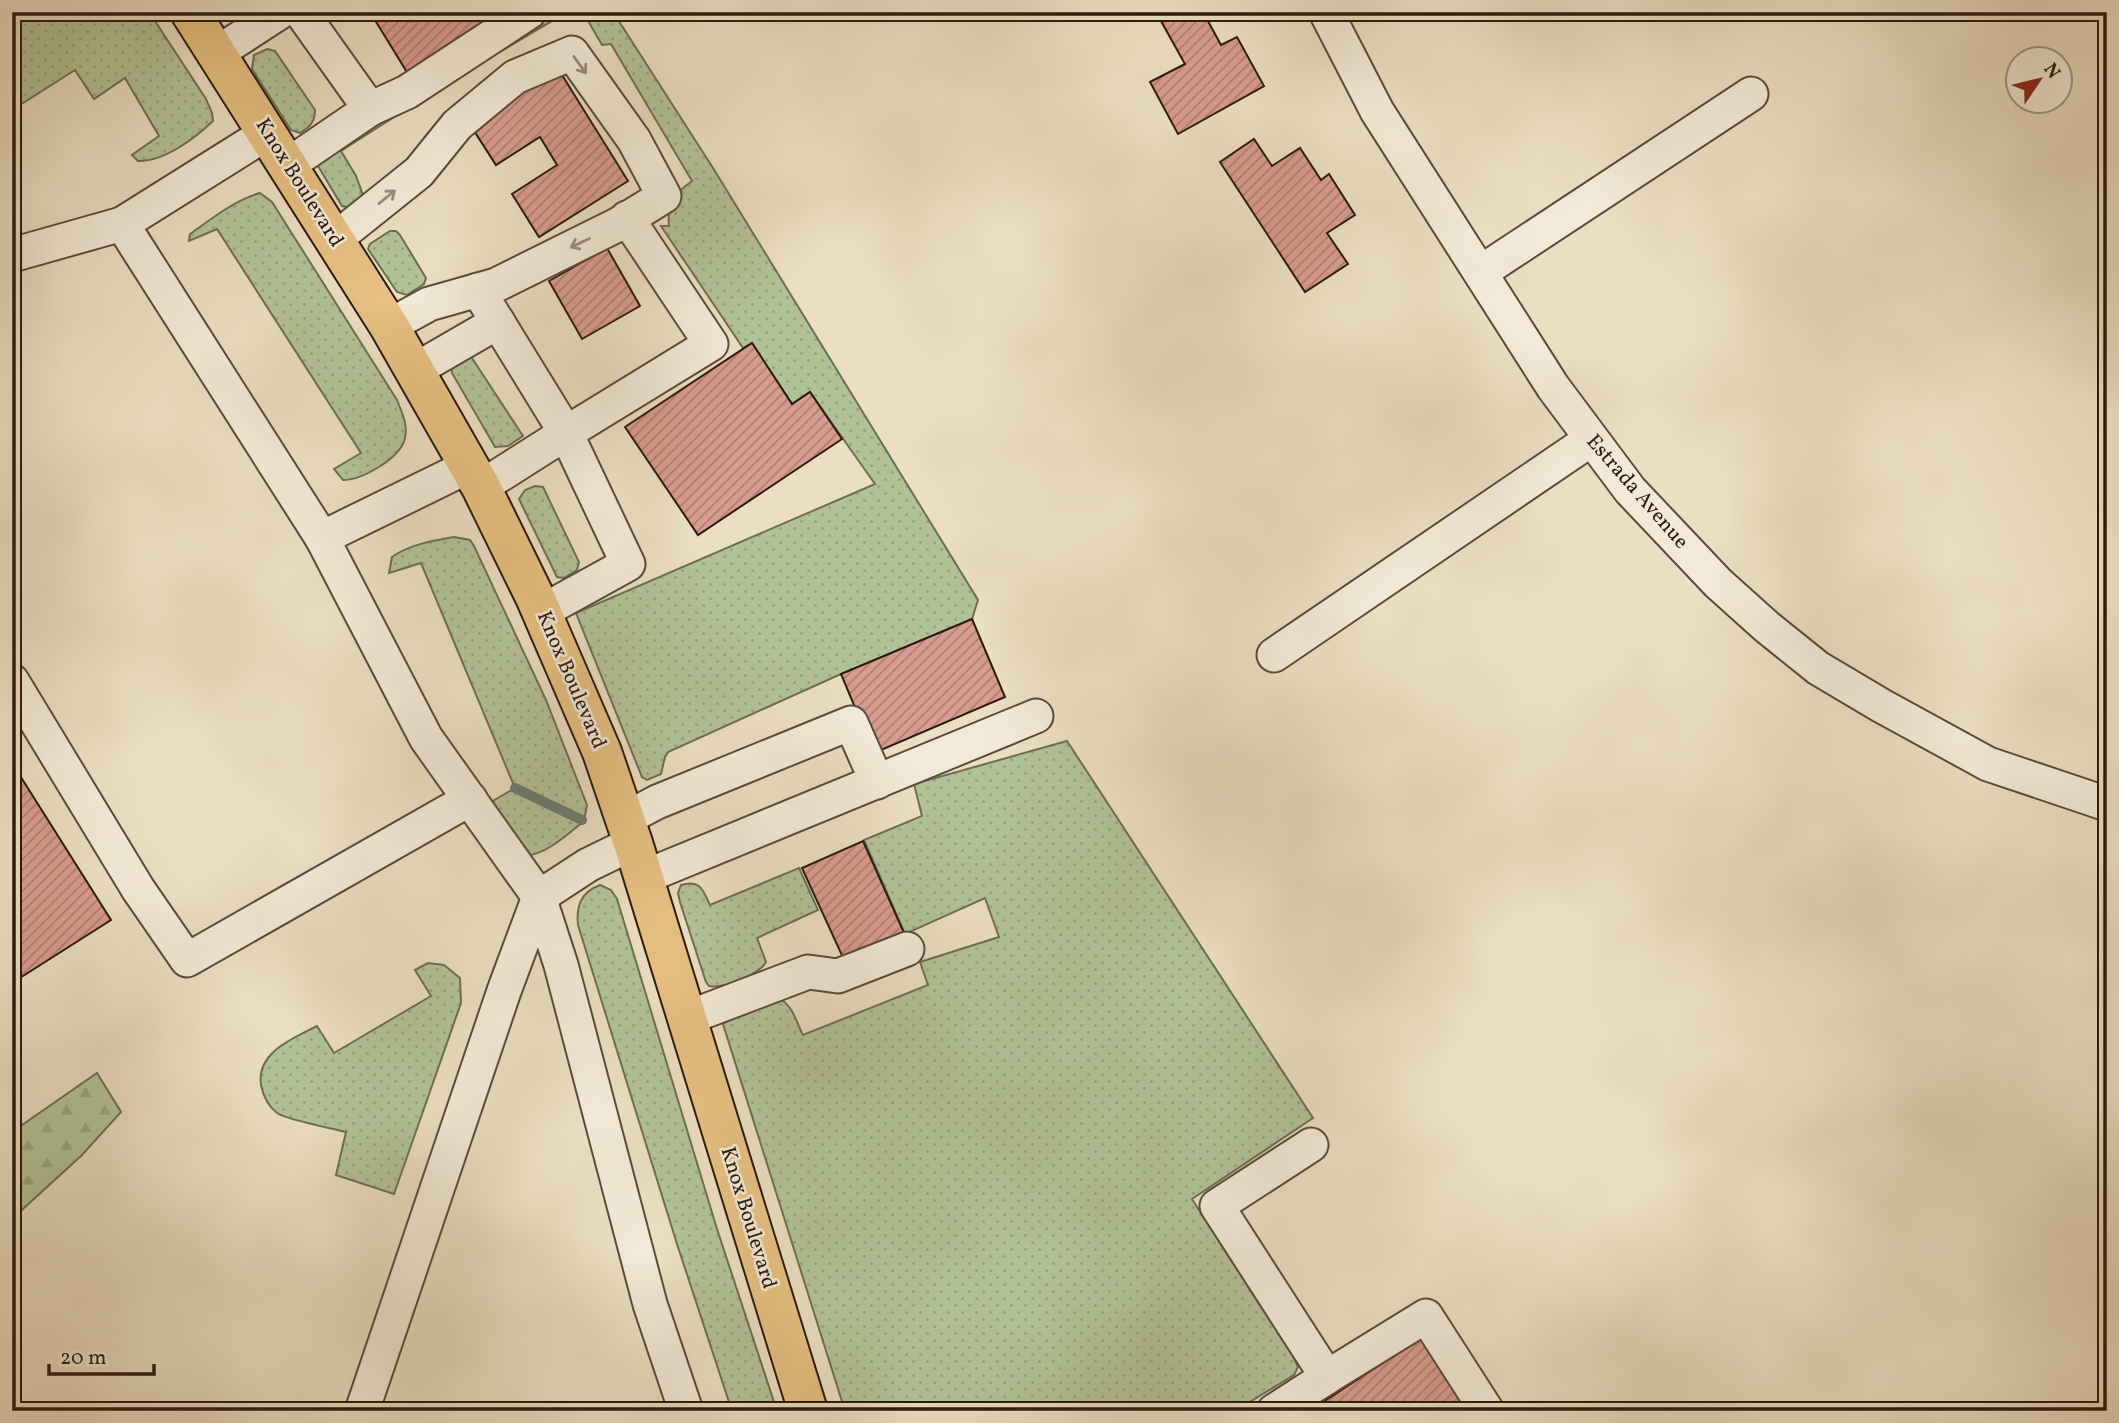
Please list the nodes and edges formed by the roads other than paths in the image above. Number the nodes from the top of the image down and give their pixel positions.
1 (190, 12) edge
2 (280, 12) edge
3 (301, 12) edge
4 (529, 12) edge
5 (1326, 12) edge
6 (217, 53) junction
7 (1751, 94) dead end
8 (370, 109) junction
9 (267, 133) junction
10 (288, 165) junction
11 (627, 218) junction
12 (122, 224) junction
13 (334, 240) junction
14 (12, 255) edge
15 (1481, 272) junction
16 (478, 290) junction
17 (498, 322) junction
18 (389, 326) junction
19 (415, 370) junction
20 (566, 433) junction
21 (1590, 440) junction
22 (475, 477) junction
23 (322, 538) junction
24 (541, 612) junction
25 (1274, 655) dead end
26 (12, 681) edge
27 (1036, 716) dead end
28 (877, 782) junction
29 (470, 799) junction
30 (2107, 804) edge
31 (634, 846) junction
32 (539, 897) junction
33 (907, 949) dead end
34 (687, 1018) junction
35 (1311, 1145) dead end
36 (1327, 1377) junction
37 (362, 1411) edge
38 (686, 1411) edge
39 (808, 1411) edge
40 (1274, 1411) edge
41 (1487, 1411) edge

1 - 6 main road, Knox Boulevard
2 - 6 street
3 - 8 street
4 - 8 street
5 - 15 street, Estrada Avenue
6 - 9 main road, Knox Boulevard
7 - 15 street
8 - 10 street
9 - 10 main road, Knox Boulevard
9 - 12 street
10 - 13 main road, Knox Boulevard
13 -> 11 street
11 -> 16 street
11 - 20 street
12 - 14 street
12 - 23 street
13 - 18 main road, Knox Boulevard
15 - 21 street, Estrada Avenue
16 - 17 street
16 - 18 street
17 - 19 street
17 - 20 street
18 - 19 main road, Knox Boulevard
19 - 22 main road, Knox Boulevard
20 - 22 street
20 - 24 street
21 - 25 street
21 - 30 street, Estrada Avenue
22 - 23 street
22 - 24 main road, Knox Boulevard
23 - 29 street
24 - 31 main road, Knox Boulevard
26 - 29 street
27 - 28 street
28 - 31 street
28 - 31 street
29 - 32 street
31 - 32 street
31 - 34 main road, Knox Boulevard
32 - 37 street
32 - 38 street
33 - 34 street
34 - 39 main road, Knox Boulevard
35 - 36 street
36 - 40 street
36 - 41 street

